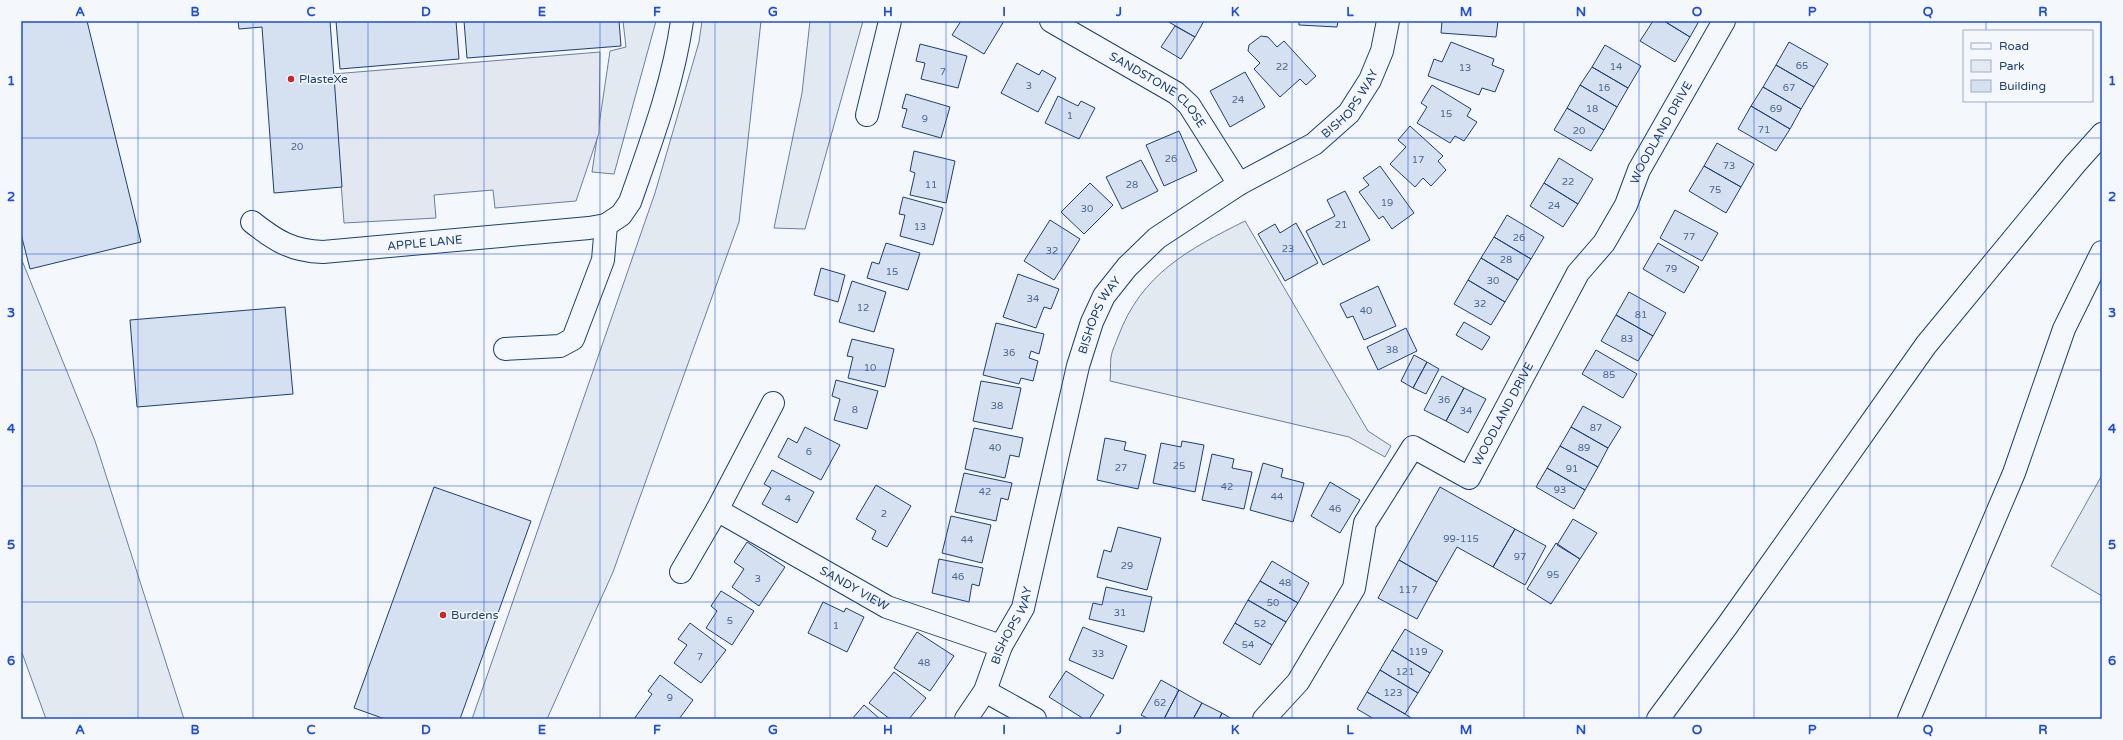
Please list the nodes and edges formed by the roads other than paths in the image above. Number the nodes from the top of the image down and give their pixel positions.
1 (682, 21) edge
2 (890, 21) edge
3 (1051, 21) edge
4 (1388, 21) edge
5 (1724, 21) edge
6 (867, 115) dead end
7 (2102, 134) edge
8 (1239, 184) junction
9 (252, 222) dead end
10 (606, 225) junction
11 (2102, 252) edge
12 (505, 349) dead end
13 (773, 403) dead end
14 (717, 510) junction
15 (681, 572) dead end
16 (1001, 646) junction
17 (985, 691) junction
18 (966, 719) edge
19 (1035, 719) edge
20 (1264, 719) edge
21 (1658, 719) edge
22 (1909, 719) edge

1 - 10 street
2 - 6 street
3 - 8 street, SANDSTONE CLOSE
4 - 8 street, BISHOPS WAY
5 - 20 street, WOODLAND DRIVE
7 - 21 street
8 - 16 street, BISHOPS WAY
9 - 10 street, APPLE LANE
10 - 12 street
11 - 22 street
13 - 14 street
14 - 15 street
14 - 16 street, SANDY VIEW
16 - 17 street, BISHOPS WAY
17 - 18 street, BISHOPS WAY
17 - 19 street

